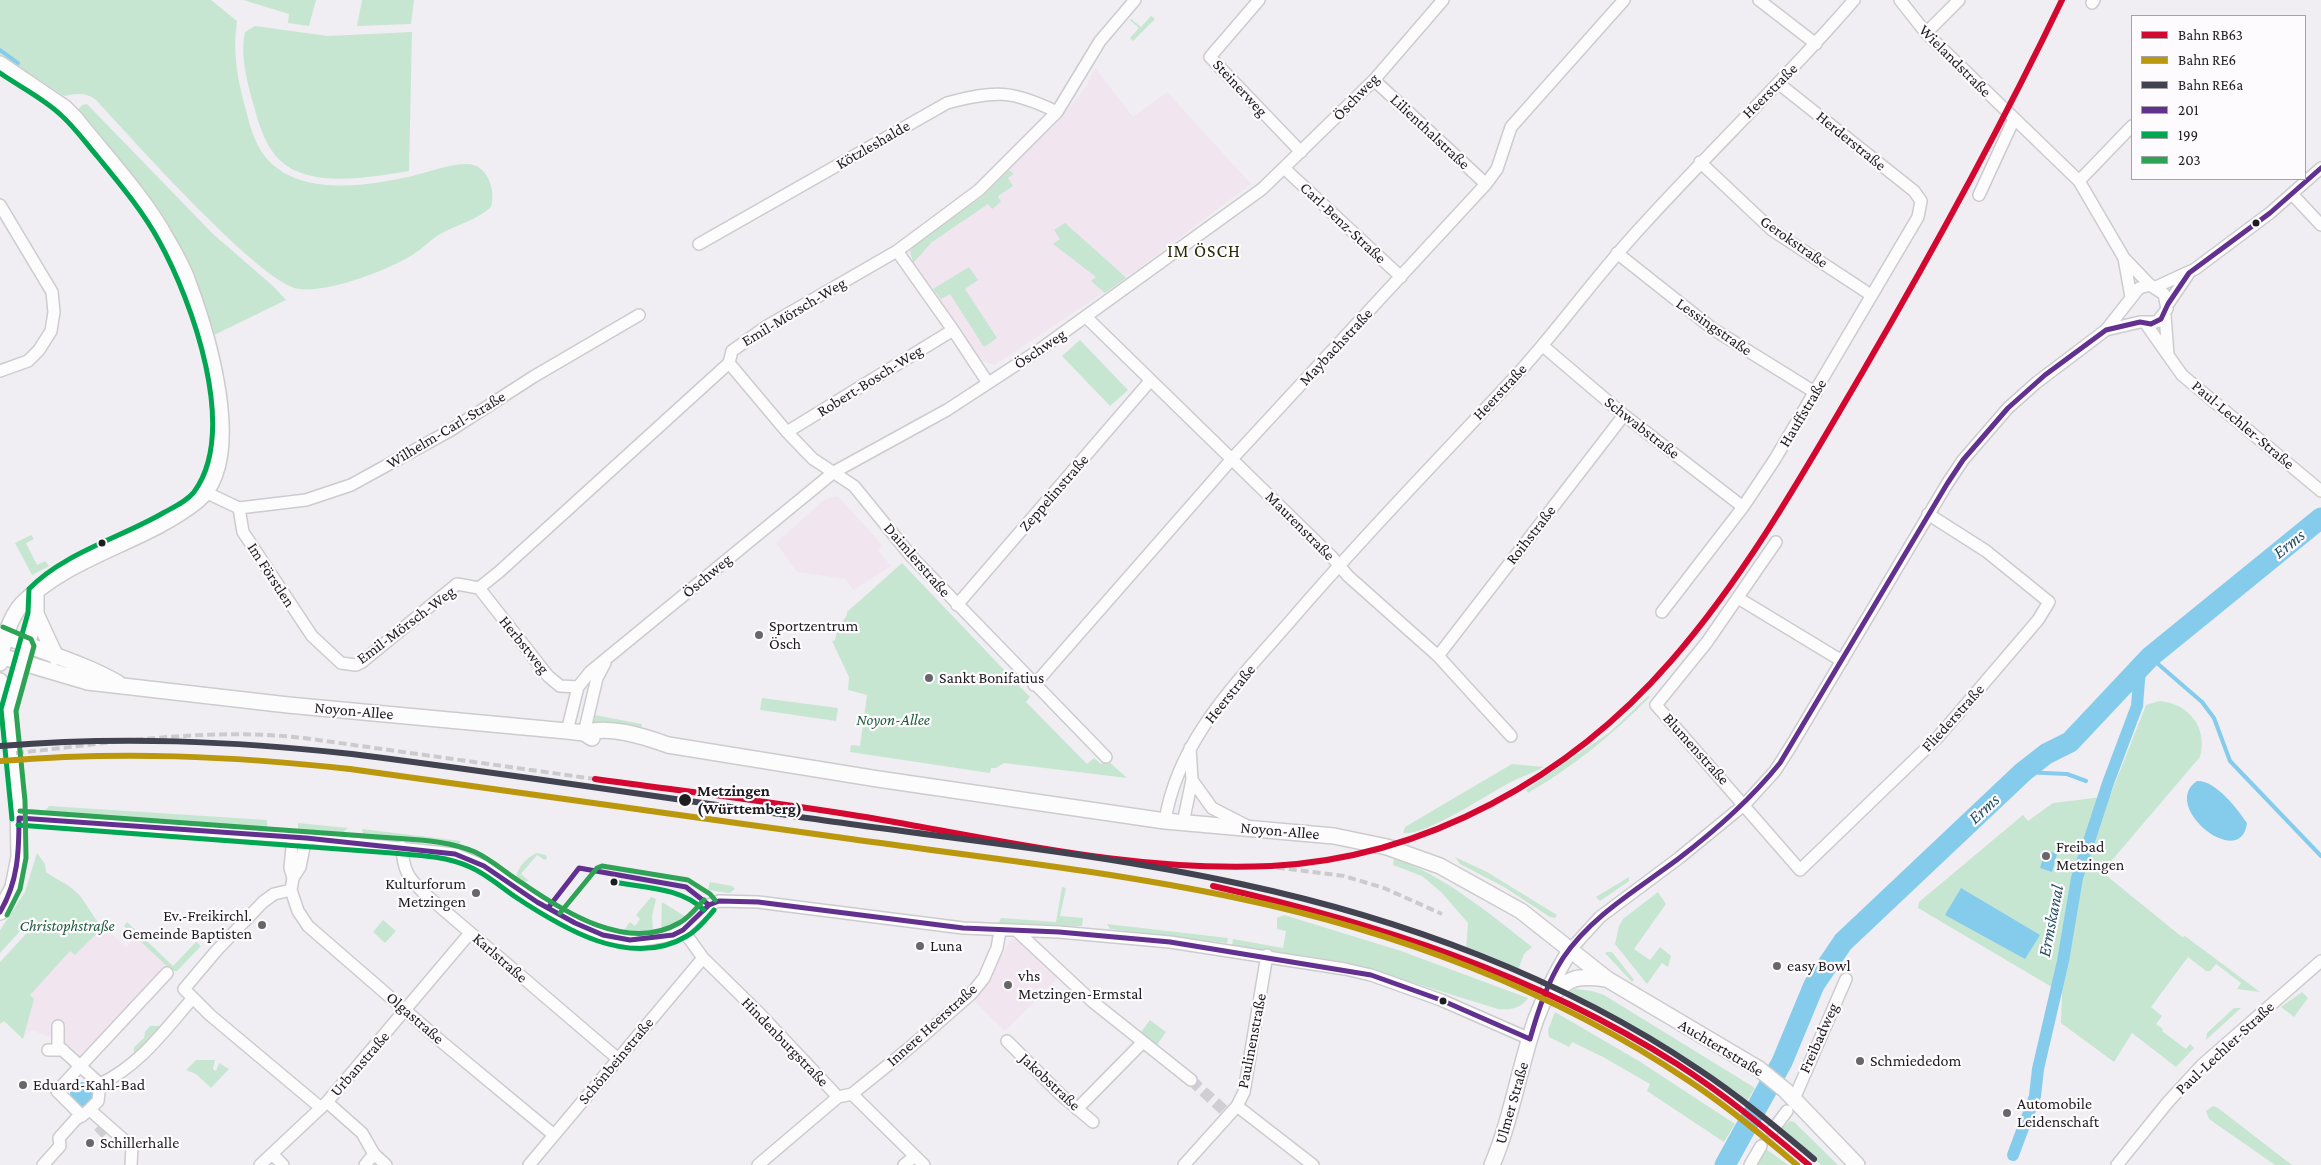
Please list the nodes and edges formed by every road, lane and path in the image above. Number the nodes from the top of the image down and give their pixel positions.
1 (1135, 0) edge
2 (1259, 0) edge
3 (1443, 0) edge
4 (1624, 0) edge
5 (1759, 0) edge
6 (1854, 0) edge
7 (1900, 0) edge
8 (1959, 0) edge
9 (1926, 33) junction
10 (1816, 44) junction
11 (0, 64) edge
12 (1374, 80) junction
13 (1778, 83) junction
14 (1057, 112) junction
15 (2014, 119) junction
16 (2131, 127) edge
17 (1301, 152) junction
18 (1700, 162) junction
19 (2321, 168) edge
20 (1285, 169) junction
21 (2078, 181) junction
22 (1486, 184) junction
23 (2292, 194) junction
24 (1979, 195) dead end
25 (1922, 201) joint
26 (0, 206) edge
27 (2321, 225) edge
28 (699, 244) dead end
29 (897, 251) junction
30 (1617, 253) junction
31 (2124, 258) junction
32 (2189, 273) junction
33 (1401, 277) junction
34 (2153, 286) junction
35 (1871, 295) junction
36 (2130, 300) junction
37 (2166, 309) junction
38 (639, 314) dead end
39 (1087, 318) junction
40 (2143, 323) junction
41 (953, 330) junction
42 (2106, 330) junction
43 (1543, 346) junction
44 (2168, 356) junction
45 (729, 363) junction
46 (0, 371) edge
47 (1150, 381) junction
48 (988, 384) junction
49 (1816, 393) junction
50 (1624, 415) junction
51 (787, 432) junction
52 (1231, 460) junction
53 (834, 472) junction
54 (2321, 491) edge
55 (205, 492) junction
56 (1743, 507) junction
57 (239, 508) junction
58 (1928, 514) junction
59 (1776, 542) dead end
60 (1338, 565) junction
61 (479, 588) junction
62 (36, 593) junction
63 (1738, 598) junction
64 (957, 604) junction
65 (1662, 612) dead end
66 (36, 614) junction
67 (3, 636) edge
68 (27, 646) junction
69 (1438, 656) junction
70 (56, 657) junction
71 (0, 658) edge
72 (607, 660) junction
73 (1842, 661) junction
74 (22, 662) junction
75 (341, 663) joint
76 (0, 681) edge
77 (1034, 685) junction
78 (124, 686) junction
79 (578, 687) junction
80 (8, 710) junction
81 (567, 731) junction
82 (584, 733) junction
83 (1511, 736) dead end
84 (1190, 747) junction
85 (1106, 757) dead end
86 (1192, 780) junction
87 (1745, 804) junction
88 (19, 818) junction
89 (1166, 820) junction
90 (1183, 823) junction
91 (1252, 828) junction
92 (293, 837) junction
93 (306, 838) junction
94 (402, 847) junction
95 (292, 884) junction
96 (0, 912) edge
97 (683, 930) junction
98 (1000, 931) junction
99 (1018, 932) junction
100 (470, 933) junction
101 (1570, 950) junction
102 (1266, 955) junction
103 (704, 958) junction
104 (2321, 961) edge
105 (167, 974) dead end
106 (1607, 979) junction
107 (1846, 979) dead end
108 (192, 999) junction
109 (1541, 1006) junction
110 (406, 1011) junction
111 (57, 1032) dead end
112 (1530, 1039) junction
113 (1007, 1041) dead end
114 (1143, 1042) junction
115 (48, 1050) dead end
116 (63, 1050) junction
117 (617, 1058) junction
118 (80, 1066) junction
119 (1191, 1080) tunnel mouth
120 (100, 1084) junction
121 (856, 1091) junction
122 (838, 1097) junction
123 (1788, 1100) junction
124 (324, 1105) junction
125 (1237, 1106) junction
126 (1077, 1109) junction
127 (86, 1113) junction
128 (1093, 1122) dead end
129 (1772, 1131) tunnel mouth
130 (554, 1135) junction
131 (1761, 1146) tunnel mouth
132 (272, 1154) junction
133 (374, 1154) junction
134 (915, 1156) junction
135 (43, 1165) edge
136 (130, 1165) edge
137 (260, 1165) edge
138 (283, 1165) edge
139 (365, 1165) edge
140 (386, 1165) edge
141 (529, 1165) edge
142 (758, 1165) edge
143 (904, 1165) edge
144 (924, 1165) edge
145 (1184, 1165) edge
146 (1313, 1165) edge
147 (1492, 1165) edge
148 (1750, 1165) edge
149 (1857, 1165) edge
150 (2117, 1165) edge

1 - 14 street, Emil-Mörsch-Weg
2 - 17 street, Steinerweg
3 - 12 street, Öschweg
4 - 22 street, Maybachstraße
5 - 10 street
6 - 10 street, Heerstraße
7 - 9 street, Wielandstraße
8 - 9 street
9 - 15 street, Wielandstraße
10 - 13 street, Heerstraße
11 - 55 main road
12 - 17 street, Öschweg
12 - 22 street, Lilienthalstraße
13 - 18 street, Heerstraße
13 - 25 street, Herderstraße
14 - 28 street, Kötzleshalde
14 - 29 street, Emil-Mörsch-Weg
15 - 21 street, Wielandstraße
15 - 24 street
16 - 21 street
17 - 20 street, Öschweg
18 - 30 street, Heerstraße
18 - 35 street, Gerokstraße
19 - 23 street
20 - 33 street, Carl-Benz-Straße
20 - 39 street, Öschweg
21 - 31 street, Wielandstraße
22 - 33 street, Maybachstraße
23 - 27 street
23 - 32 street
25 - 35 street, Hauffstraße
26 - 46 street
29 - 41 street
29 - 45 street, Emil-Mörsch-Weg
30 - 43 street, Heerstraße
30 - 49 street, Lessingstraße
31 - 34 street, Wielandstraße
31 - 36 street, Wielandstraße
32 - 34 street, Ulmer Straße
32 - 37 street
33 - 52 street, Maybachstraße
34 - 36 street, Ulmer Straße
34 - 37 street
35 - 49 street, Hauffstraße
36 - 40 street
36 - 42 street, Ulmer Straße
37 - 40 street, Ulmer Straße
37 - 44 street
38 - 57 street, Wilhelm-Carl-Straße
39 - 47 street, Maurenstraße
39 - 48 street, Öschweg
40 - 42 street, Ulmer Straße
40 - 44 street, Paul-Lechler-Straße
41 - 48 street
41 - 51 street, Robert-Bosch-Weg
42 - 58 street, Ulmer Straße
43 - 50 street, Schwabstraße
43 - 60 street, Heerstraße
44 - 54 street, Paul-Lechler-Straße
45 - 51 street, Daimlerstraße
45 - 61 street, Emil-Mörsch-Weg
47 - 52 street, Maurenstraße
47 - 64 street, Zeppelinstraße
48 - 53 street, Öschweg
49 - 56 street, Hauffstraße
50 - 56 street, Schwabstraße
50 - 69 street, Roihstraße
51 - 53 street, Daimlerstraße
52 - 60 street, Maurenstraße
52 - 77 street, Maybachstraße
53 - 64 street, Daimlerstraße
53 - 72 street, Öschweg
55 - 57 street
55 - 62 main road
56 - 65 street, Hauffstraße
57 - 75 street, Im Förstlen
58 - 73 street, Ulmer Straße
58 - 87 street, Fliederstraße
59 - 63 street, Blumenstraße
60 - 69 street, Maurenstraße
60 - 84 street, Heerstraße
61 - 75 street, Emil-Mörsch-Weg
61 - 79 street, Herbstweg
62 - 66 main road
62 - 67 main road
63 - 73 street
63 - 87 street, Blumenstraße
64 - 77 street, Daimlerstraße
66 - 68 main road
66 - 70 main road
67 - 68 main road, Noyon-Allee
67 - 71 main road
68 - 70 main road, Noyon-Allee
68 - 74 main road
69 - 83 street, Maurenstraße
70 - 78 main road, Noyon-Allee
71 - 74 main road, Noyon-Allee
72 - 79 street, Öschweg
72 - 82 street, Öschweg
73 - 87 street, Ulmer Straße
74 - 78 main road, Noyon-Allee
74 - 80 main road
76 - 80 main road
77 - 85 street, Daimlerstraße
78 - 81 main road, Noyon-Allee
79 - 81 street, Öschweg
80 - 88 main road
81 - 82 main road, Noyon-Allee
82 - 89 main road, Noyon-Allee
84 - 86 street
84 - 89 street, Heerstraße
86 - 90 street
86 - 91 street
87 - 101 street, Ulmer Straße
88 - 92 street
88 - 96 main road
89 - 90 main road, Noyon-Allee
90 - 91 main road, Noyon-Allee
91 - 101 main road, Noyon-Allee
92 - 93 street
92 - 95 street, Olgastraße
93 - 94 street
93 - 95 street
94 - 97 street
94 - 100 street, Karlstraße
95 - 108 street
95 - 110 street, Olgastraße
97 - 98 street
97 - 103 street, Hindenburgstraße
98 - 99 street
98 - 121 street, Innere Heerstraße
99 - 102 street
99 - 114 street
100 - 110 street, Urbanstraße
100 - 117 street, Karlstraße
101 - 106 main road, Auchtertstraße
101 - 109 main road, Ulmer Straße
102 - 112 street
102 - 125 street, Paulinenstraße
103 - 117 street, Schönbeinstraße
103 - 122 street, Hindenburgstraße
104 - 150 street, Paul-Lechler-Straße
105 - 118 street
106 - 109 main road
106 - 123 main road, Auchtertstraße
107 - 123 street, Freibadweg
108 - 120 street
108 - 124 street
109 - 112 main road, Ulmer Straße
110 - 124 street, Urbanstraße
110 - 130 street, Olgastraße
111 - 116 street
112 - 147 main road, Ulmer Straße
113 - 126 street, Jakobstraße
114 - 119 street
114 - 126 street
115 - 116 street
116 - 118 street
117 - 130 street, Schönbeinstraße
118 - 120 street
118 - 127 street
120 - 127 street
121 - 122 street, Innere Heerstraße
121 - 134 street
122 - 142 street, Hindenburgstraße
123 - 129 street, Freibadweg
123 - 149 main road, Auchtertstraße
124 - 132 street, Urbanstraße
124 - 133 street
125 - 145 street, Paulinenstraße
125 - 146 street
126 - 128 street, Jakobstraße
127 - 135 street
127 - 136 street
130 - 141 street, Schönbeinstraße
131 - 148 street
132 - 137 street, Urbanstraße
132 - 138 street
133 - 139 street
133 - 140 street
134 - 143 street
134 - 144 street

